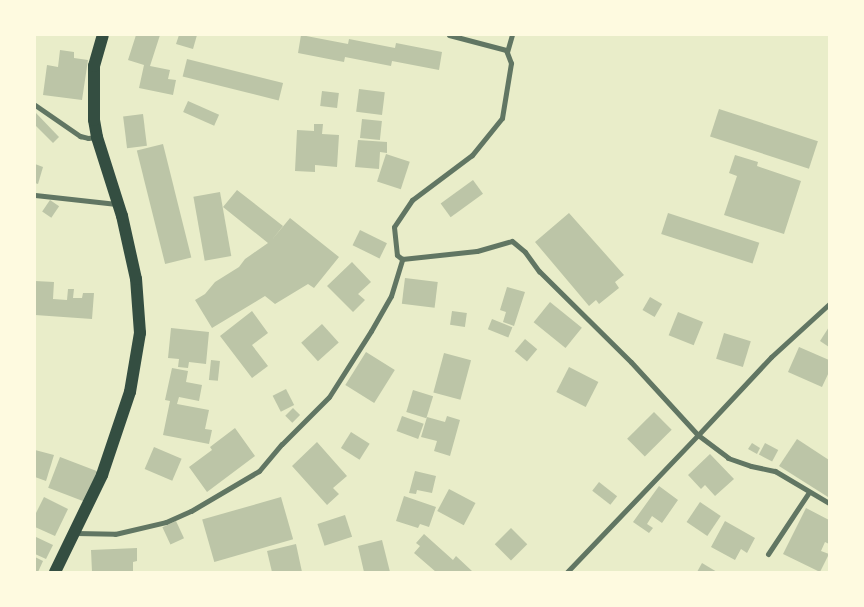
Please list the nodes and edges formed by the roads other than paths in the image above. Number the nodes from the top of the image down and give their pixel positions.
1 (103, 35) edge
2 (449, 35) edge
3 (512, 35) edge
4 (507, 52) junction
5 (35, 104) edge
6 (97, 137) junction
7 (35, 194) edge
8 (118, 204) junction
9 (402, 259) junction
10 (829, 304) edge
11 (698, 434) junction
12 (809, 492) junction
13 (829, 504) edge
14 (75, 532) junction
15 (768, 554) dead end
16 (55, 572) edge
17 (567, 572) edge

1 - 6 main road
2 - 4 street
3 - 4 street
4 - 9 street
5 - 6 street
6 - 8 main road
7 - 8 street
8 - 14 main road
9 - 11 street
9 - 14 street
10 - 11 street
11 - 12 street
11 - 17 street
12 - 13 street
12 - 15 street
14 - 16 main road

